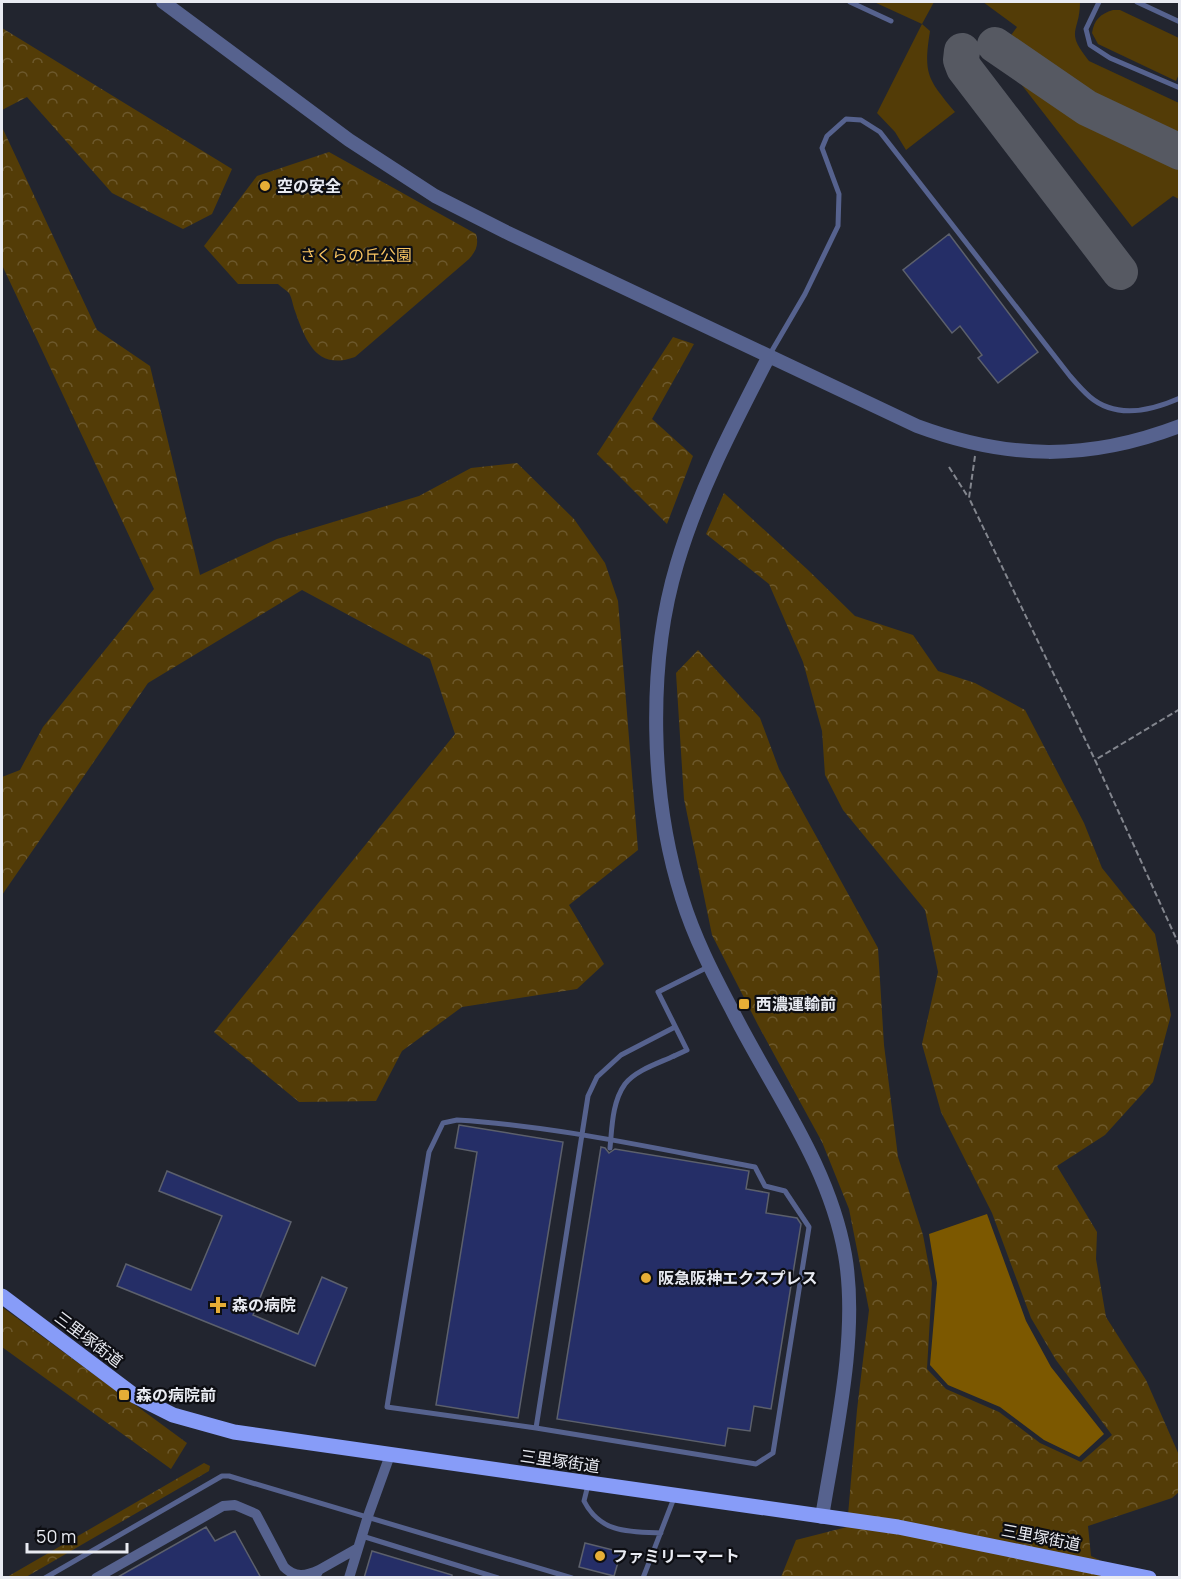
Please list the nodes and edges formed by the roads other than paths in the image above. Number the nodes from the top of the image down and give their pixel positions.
1 (163, 2) edge
2 (850, 2) edge
3 (1099, 2) edge
4 (1137, 2) edge
5 (891, 21) dead end
6 (1179, 22) edge
7 (1179, 88) edge
8 (769, 356) junction
9 (1179, 398) edge
10 (1179, 426) edge
11 (710, 966) junction
12 (675, 1027) junction
13 (581, 1135) junction
14 (610, 1149) dead end
15 (2, 1296) edge
16 (536, 1428) junction
17 (390, 1455) junction
18 (588, 1483) junction
19 (675, 1496) junction
20 (368, 1516) junction
21 (822, 1517) junction
22 (661, 1533) junction
23 (362, 1536) junction
24 (358, 1548) junction
25 (316, 1574) edge
26 (45, 1578) edge
27 (96, 1578) edge
28 (349, 1578) edge
29 (498, 1578) edge
30 (572, 1578) edge
31 (644, 1578) edge
32 (1149, 1578) edge

1 - 8 street
2 - 5 lane
3 - 7 lane
4 - 6 lane
8 - 9 lane
8 - 10 street
8 - 11 street
11 - 12 lane
11 - 21 street
12 - 13 lane
12 - 14 lane, bridge
13 - 16 lane
13 - 16 lane
13 - 16 lane
15 - 17 main road, 三里塚街道
17 - 18 main road, 三里塚街道
17 - 20 street
18 - 19 main road, 三里塚街道
18 - 22 lane
19 - 21 main road, 三里塚街道
19 - 22 lane
20 - 23 street
20 - 26 lane
20 - 30 lane
21 - 32 main road, 三里塚街道
22 - 31 lane
23 - 24 street
23 - 29 lane
24 - 25 street
24 - 28 street
25 - 27 street

